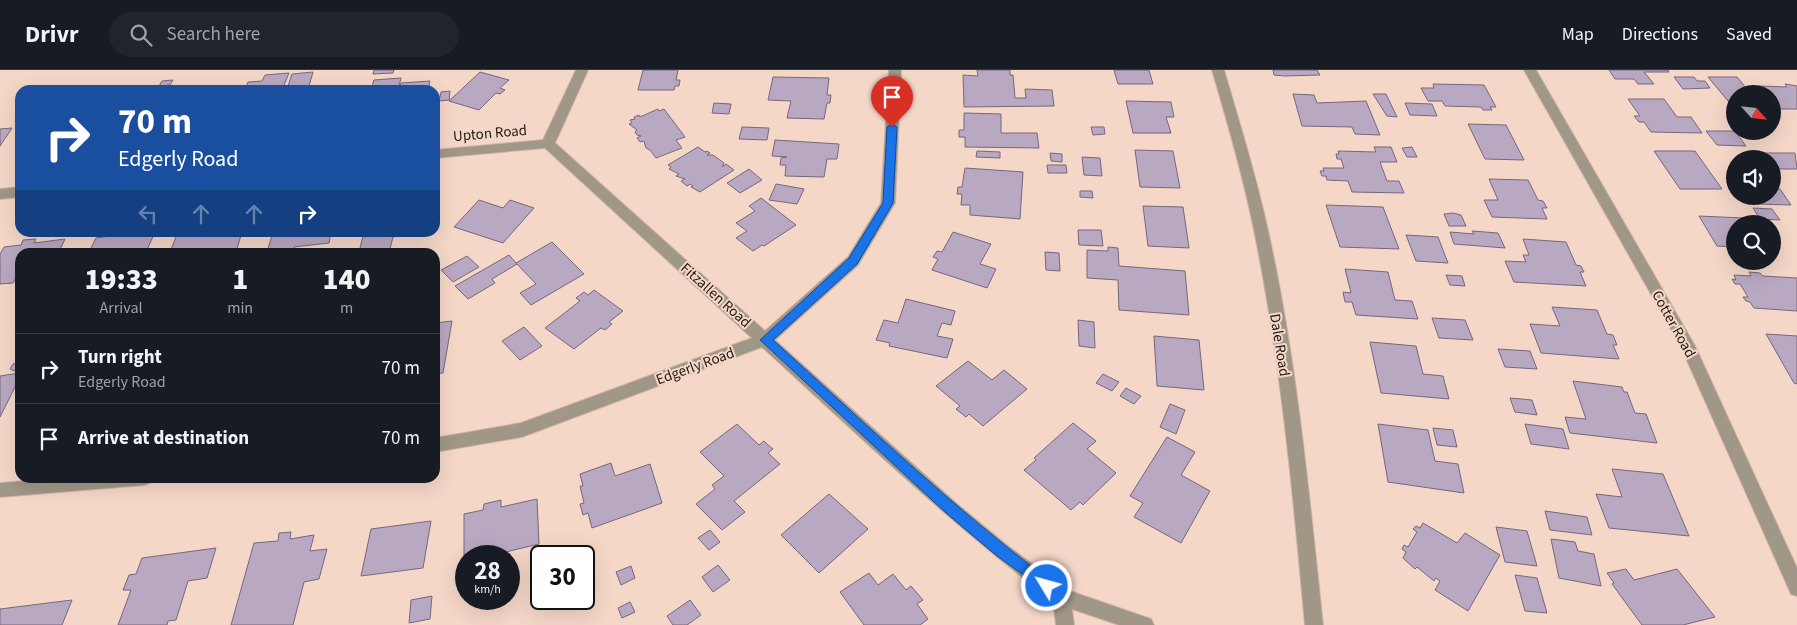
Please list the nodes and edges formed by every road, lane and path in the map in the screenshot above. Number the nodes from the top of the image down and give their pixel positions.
1 (582, 70) edge
2 (895, 70) edge
3 (1218, 70) edge
4 (1530, 70) edge
5 (548, 144) junction
6 (440, 154) edge
7 (15, 192) edge
8 (0, 194) edge
9 (766, 340) junction
10 (440, 444) edge
11 (84, 483) edge
12 (0, 490) edge
13 (1797, 588) edge
14 (1062, 597) junction
15 (1065, 625) edge
16 (1145, 625) edge
17 (1314, 625) edge

1 - 5 street
2 - 9 street, Edgerly Road
3 - 17 street, Dale Road
4 - 13 street, Cotter Road
5 - 6 street, Upton Road
5 - 9 street, Fitzallen Road
7 - 8 street
9 - 10 street, Edgerly Road
9 - 14 street, Fitzallen Road
11 - 12 street
14 - 15 street
14 - 16 street, Fitzallen Road

